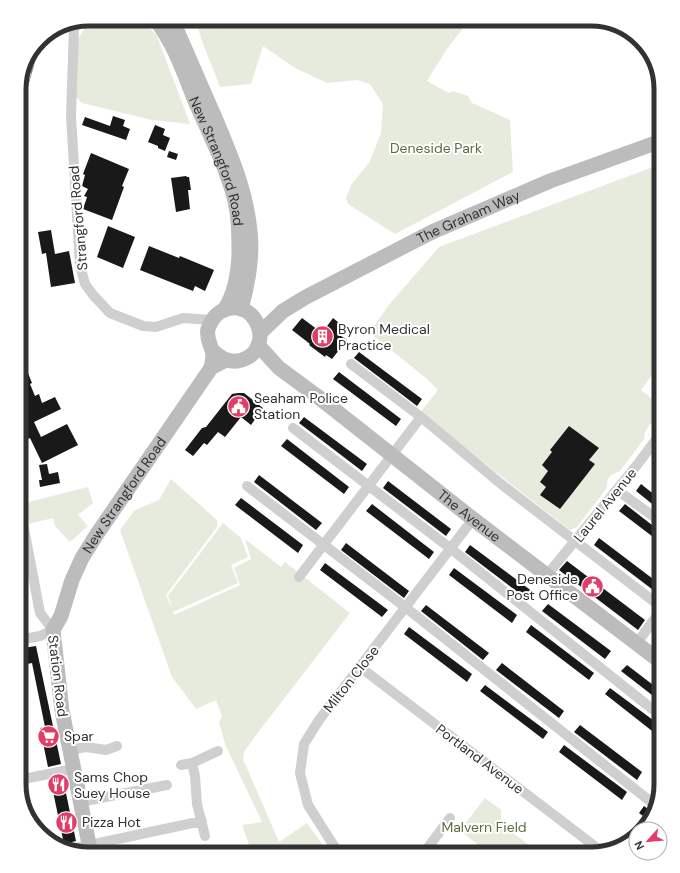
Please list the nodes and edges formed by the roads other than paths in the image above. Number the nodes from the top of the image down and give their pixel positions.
1 (160, 26) edge
2 (176, 26) edge
3 (74, 27) dead end
4 (654, 143) edge
5 (241, 309) junction
6 (224, 310) junction
7 (210, 326) junction
8 (256, 338) junction
9 (212, 350) junction
10 (226, 360) junction
11 (351, 364) dead end
12 (211, 368) junction
13 (421, 417) junction
14 (293, 428) dead end
15 (654, 444) edge
16 (392, 455) junction
17 (247, 486) dead end
18 (368, 486) junction
19 (617, 490) junction
20 (654, 517) edge
21 (473, 519) junction
22 (26, 539) edge
23 (575, 542) junction
24 (323, 545) junction
25 (450, 548) junction
26 (547, 575) junction
27 (299, 578) dead end
28 (654, 604) edge
29 (405, 607) junction
30 (654, 619) edge
31 (53, 630) junction
32 (26, 639) edge
33 (637, 643) junction
34 (654, 656) edge
35 (360, 667) junction
36 (654, 710) edge
37 (117, 746) dead end
38 (69, 750) junction
39 (218, 751) dead end
40 (192, 763) junction
41 (181, 765) dead end
42 (73, 769) junction
43 (26, 779) edge
44 (167, 785) dead end
45 (651, 801) edge
46 (80, 802) junction
47 (450, 818) dead end
48 (202, 821) junction
49 (205, 836) dead end
50 (595, 846) edge
51 (89, 847) edge
52 (102, 847) edge
53 (335, 847) edge
54 (428, 847) edge

1 - 6 main road, New Strangford Road
2 - 5 main road, New Strangford Road
3 - 7 street, Strangford Road
4 - 8 main road, The Graham Way
5 - 6 main road
5 - 8 main road
6 - 7 main road
7 - 9 main road
8 - 10 main road
8 - 16 main road, The Avenue
9 - 10 main road
9 - 12 main road
10 - 12 main road, New Strangford Road
11 - 13 street
12 - 31 main road, New Strangford Road
13 - 16 street
13 - 23 street
14 - 18 street
15 - 19 street, Laurel Avenue
16 - 18 street
16 - 21 main road, The Avenue
17 - 24 street
18 - 24 street
18 - 25 street
19 - 20 street
19 - 23 street, Laurel Avenue
21 - 25 street, Milton Close
21 - 26 main road, The Avenue
22 - 31 street, Station Road
23 - 26 street, Laurel Avenue
23 - 28 street
24 - 27 street
24 - 29 street
25 - 29 street, Milton Close
25 - 36 street
26 - 33 main road, The Avenue
29 - 35 street, Milton Close
29 - 45 street
30 - 33 street
31 - 32 street
31 - 38 main road, Station Road
33 - 34 main road, The Avenue
35 - 50 street, Portland Avenue
35 - 53 street, Milton Close
37 - 38 street
38 - 42 main road, Station Road
39 - 40 street
40 - 41 street
40 - 48 street
42 - 43 street
42 - 46 main road, Station Road
44 - 46 street
46 - 51 main road, Station Road
47 - 54 street
48 - 49 street
48 - 52 street

